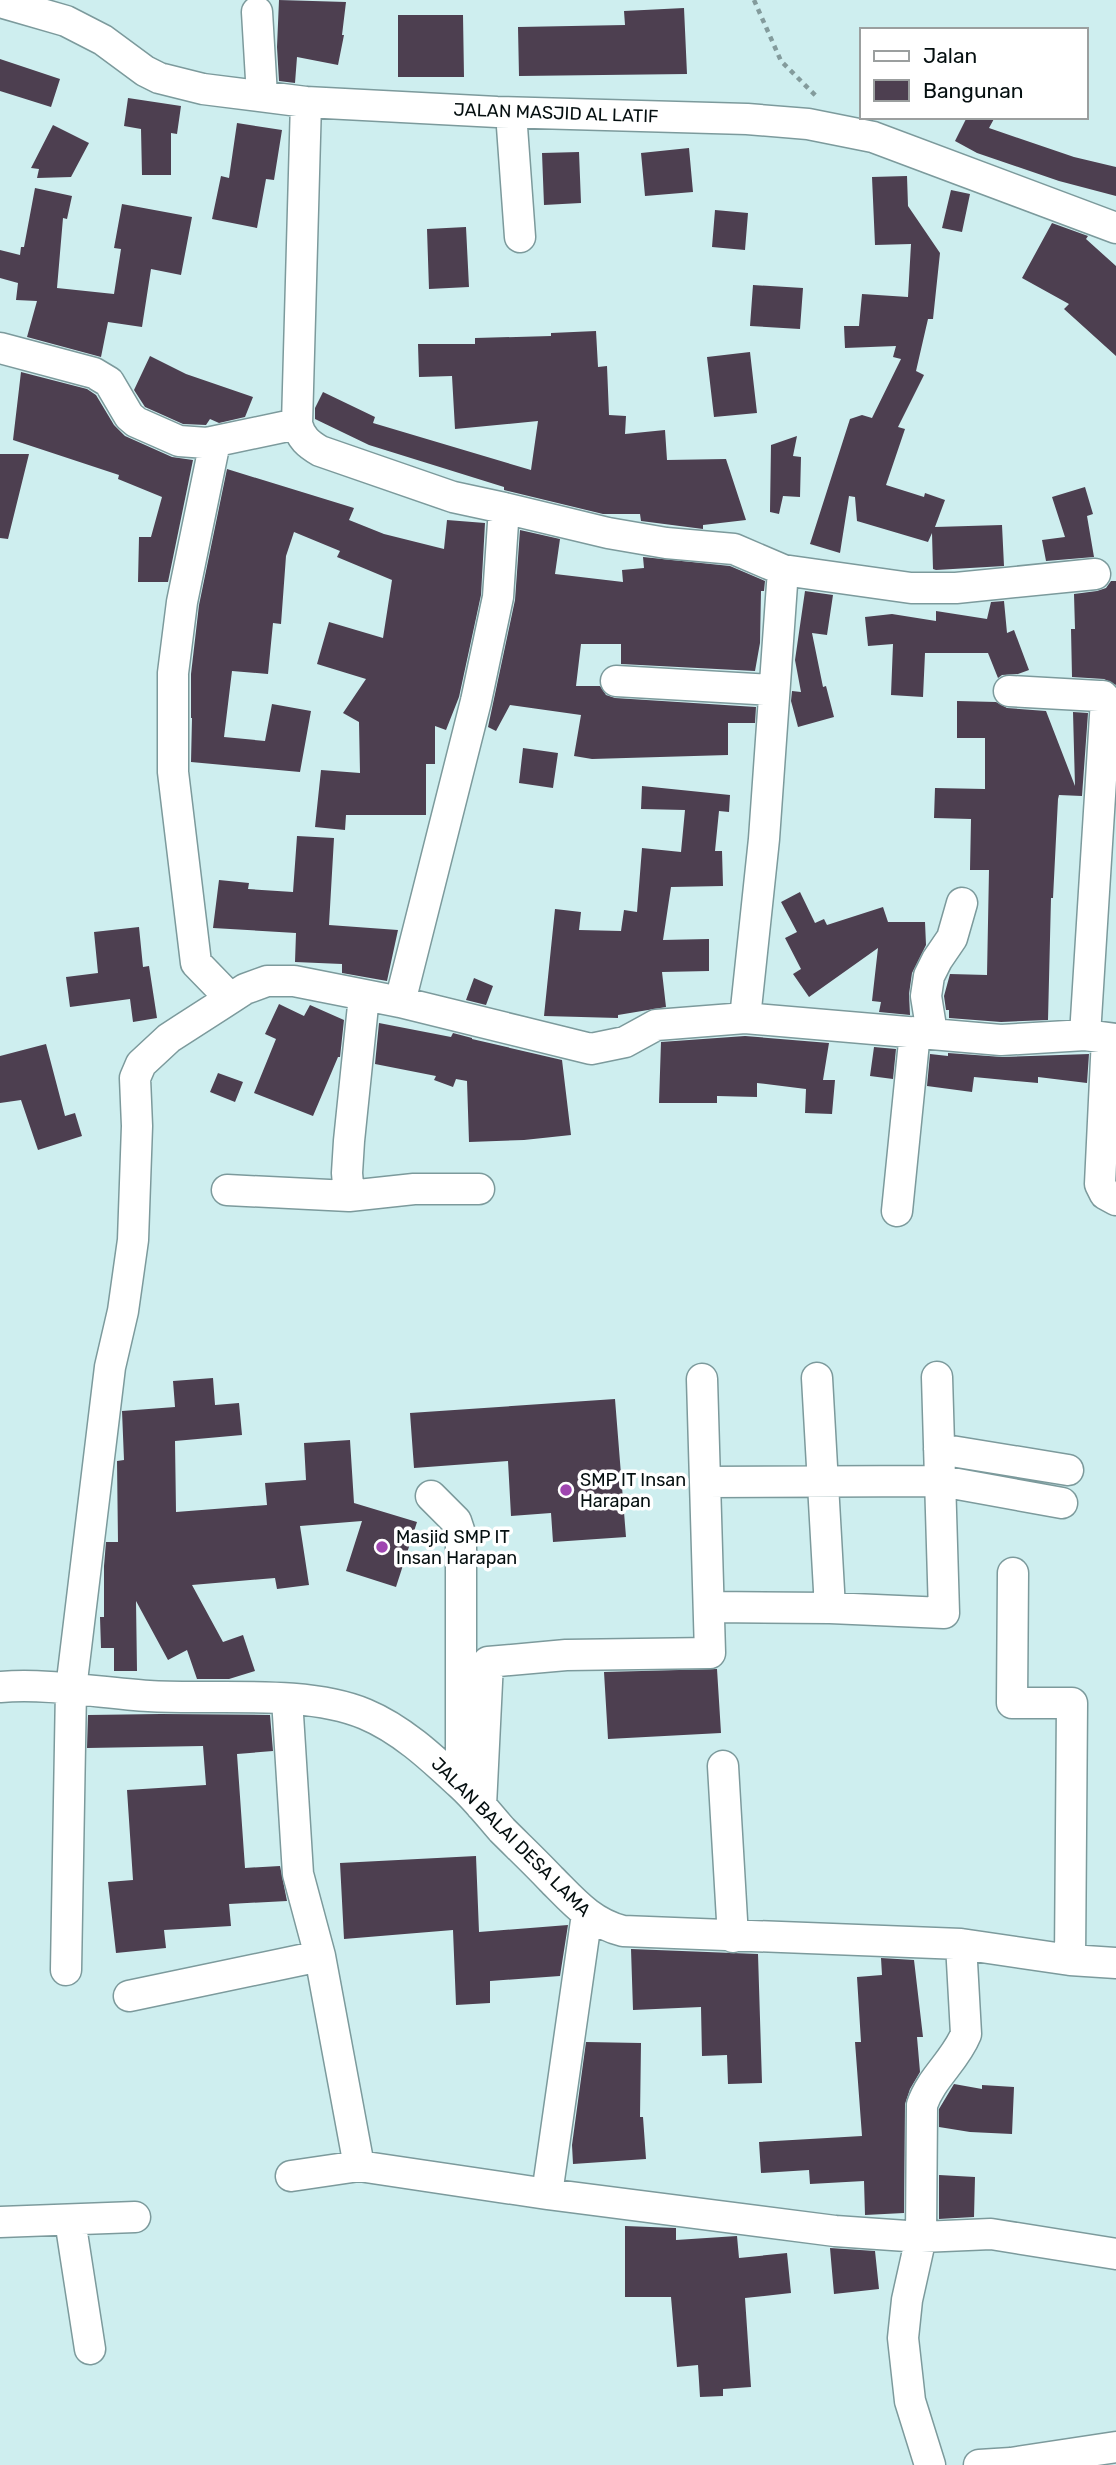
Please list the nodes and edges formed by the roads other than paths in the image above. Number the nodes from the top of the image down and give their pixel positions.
1 (0, 2) edge
2 (257, 12) dead end
3 (262, 96) junction
4 (306, 102) junction
5 (511, 113) junction
6 (1116, 228) edge
7 (520, 237) dead end
8 (0, 348) edge
9 (297, 425) junction
10 (215, 442) junction
11 (504, 508) junction
12 (783, 570) junction
13 (1095, 575) dead end
14 (616, 681) dead end
15 (773, 690) junction
16 (1009, 691) dead end
17 (962, 903) dead end
18 (364, 996) junction
19 (230, 998) junction
20 (400, 1002) junction
21 (745, 1018) junction
22 (924, 1033) junction
23 (1103, 1037) edge
24 (479, 1189) dead end
25 (227, 1190) dead end
26 (349, 1195) junction
27 (1116, 1200) edge
28 (897, 1212) dead end
29 (937, 1377) dead end
30 (817, 1378) dead end
31 (702, 1379) dead end
32 (939, 1449) junction
33 (1068, 1470) dead end
34 (941, 1481) junction
35 (705, 1482) junction
36 (822, 1482) junction
37 (431, 1496) dead end
38 (1062, 1503) dead end
39 (1013, 1573) dead end
40 (709, 1607) junction
41 (830, 1608) junction
42 (0, 1688) edge
43 (71, 1689) junction
44 (287, 1699) junction
45 (723, 1766) dead end
46 (471, 1795) junction
47 (587, 1914) junction
48 (733, 1937) junction
49 (961, 1944) junction
50 (320, 1956) junction
51 (1070, 1960) junction
52 (1116, 1963) edge
53 (66, 1970) dead end
54 (129, 1996) dead end
55 (359, 2166) junction
56 (291, 2176) dead end
57 (547, 2194) junction
58 (135, 2217) dead end
59 (70, 2220) junction
60 (0, 2222) edge
61 (921, 2237) junction
62 (1116, 2254) edge
63 (90, 2349) dead end
64 (1116, 2447) edge
65 (1011, 2464) edge
66 (930, 2465) edge
67 (979, 2465) edge

1 - 3 street, JALAN MASJID AL LATIF
2 - 3 street
3 - 4 street, JALAN MASJID AL LATIF
4 - 5 street, JALAN MASJID AL LATIF
4 - 9 street
5 - 6 street, JALAN MASJID AL LATIF
5 - 7 street
8 - 10 street
9 - 10 street
9 - 11 street
10 - 19 street
11 - 12 street
11 - 20 street
12 - 13 street
12 - 15 street
14 - 15 street
15 - 21 street
16 - 23 street
17 - 22 street
18 - 19 street
18 - 20 street
18 - 26 street
19 - 43 street
20 - 21 street
21 - 22 street
22 - 23 street
22 - 28 street
23 - 27 street
24 - 26 street
25 - 26 street
29 - 32 street
30 - 36 street
31 - 35 street
32 - 33 street
32 - 34 street
34 - 36 street
34 - 38 street
34 - 41 street
35 - 36 street
35 - 40 street
36 - 41 street
37 - 46 street
39 - 51 street
40 - 41 street
40 - 46 street
42 - 43 street, JALAN BALAI DESA LAMA
43 - 44 street, JALAN BALAI DESA LAMA
43 - 53 street
44 - 46 street, JALAN BALAI DESA LAMA
44 - 50 street
45 - 48 street
46 - 47 street, JALAN BALAI DESA LAMA
47 - 48 street, JALAN BALAI DESA LAMA
47 - 57 street
48 - 49 street, JALAN BALAI DESA LAMA
49 - 51 street, JALAN BALAI DESA LAMA
49 - 61 street
50 - 54 street
50 - 55 street
51 - 52 street, JALAN BALAI DESA LAMA
55 - 56 street
55 - 57 street
57 - 61 street
58 - 59 street
59 - 60 street
59 - 63 street
61 - 62 street
61 - 66 street
64 - 65 street
65 - 67 street

